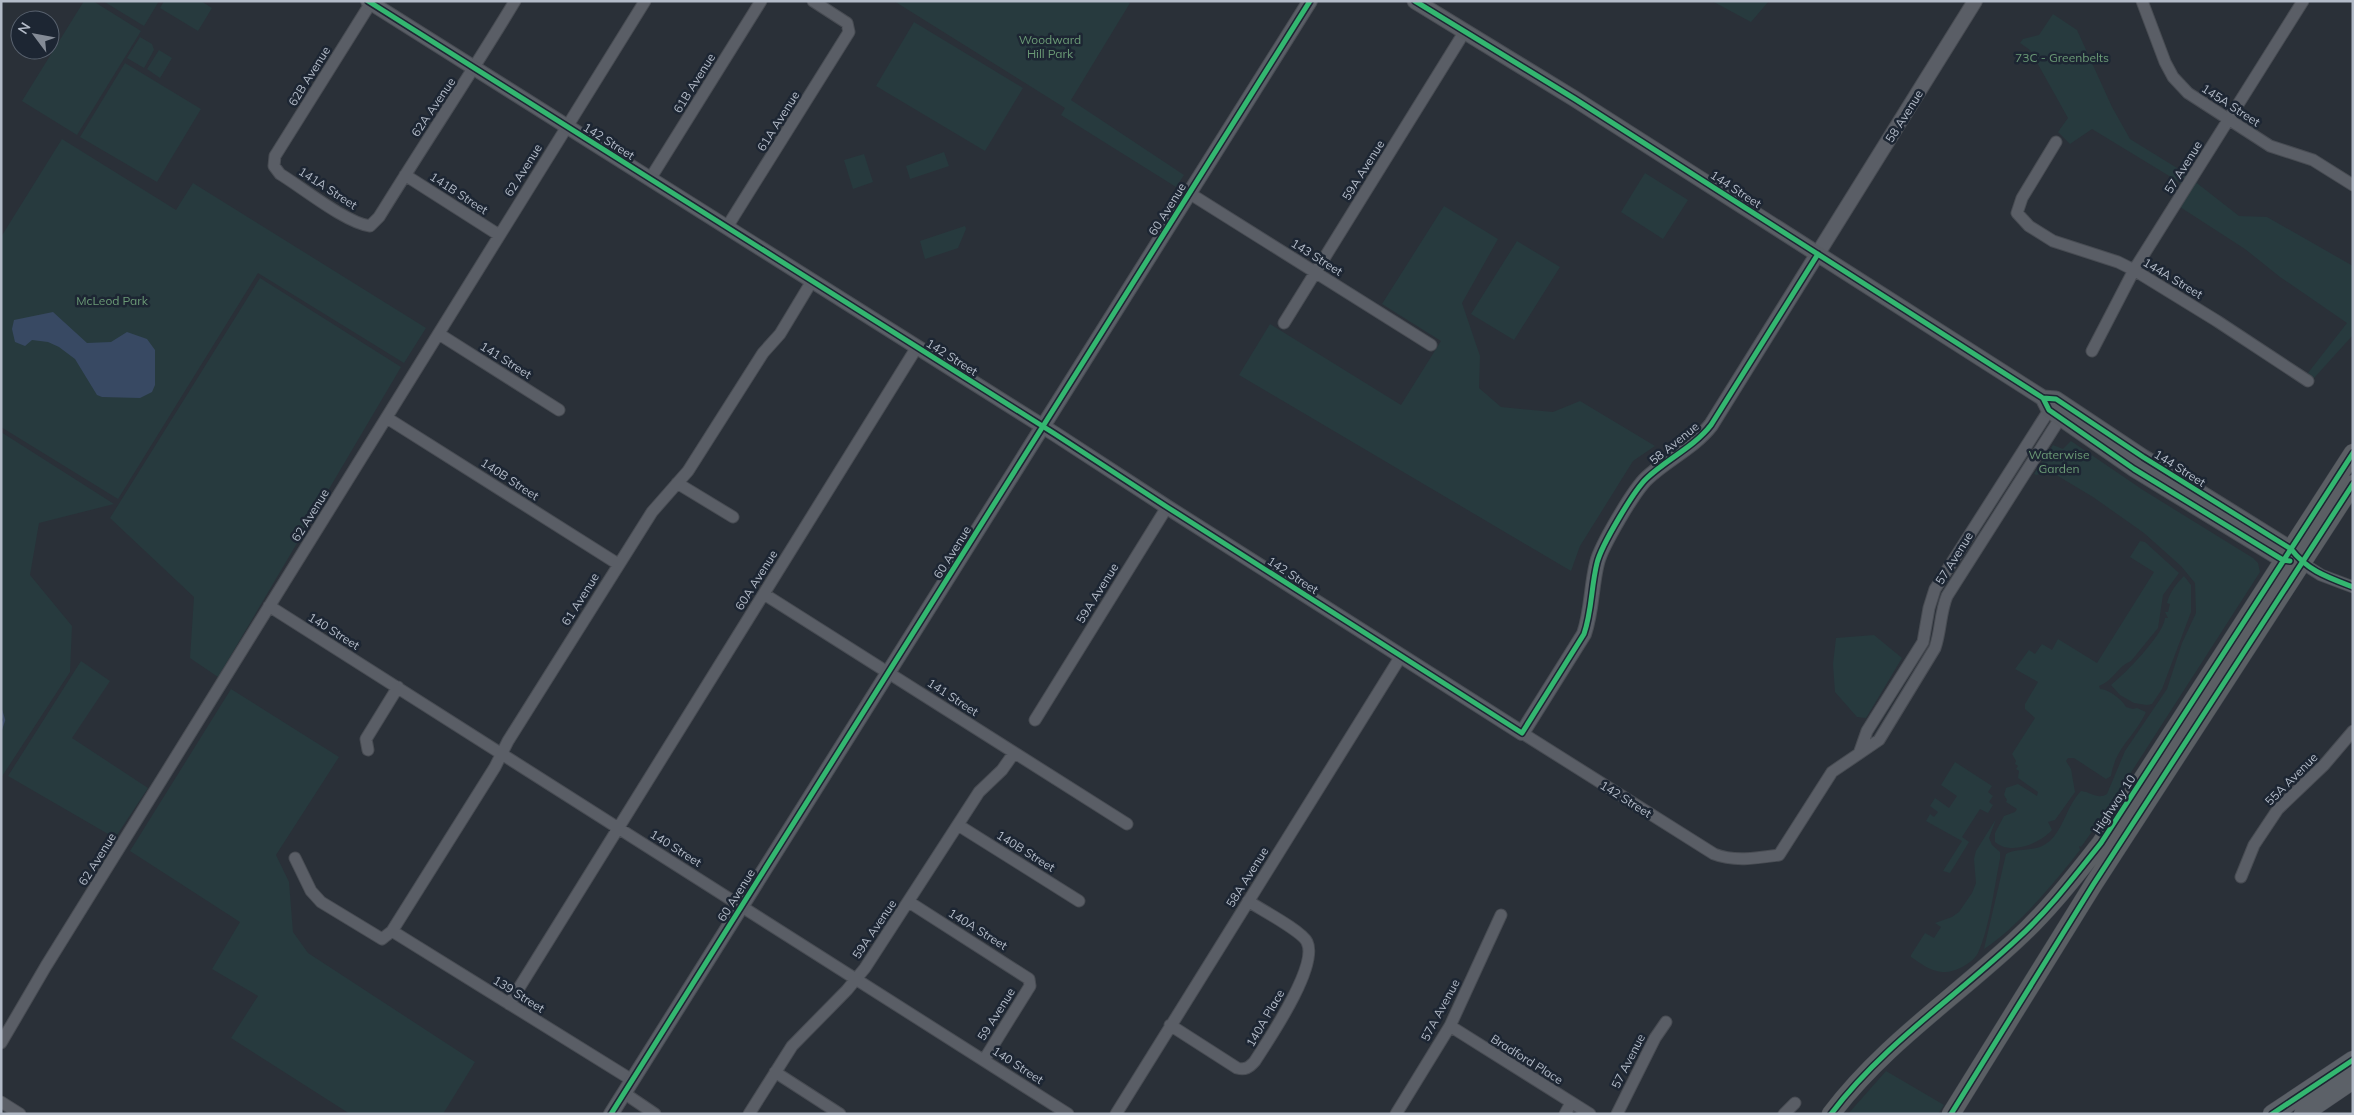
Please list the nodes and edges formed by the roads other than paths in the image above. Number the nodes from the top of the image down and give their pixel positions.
1 (515, 1) edge
2 (645, 1) edge
3 (761, 1) edge
4 (813, 1) edge
5 (1310, 1) edge
6 (1416, 1) edge
7 (1975, 1) edge
8 (2142, 1) edge
9 (2304, 1) edge
10 (370, 2) edge
11 (1465, 31) junction
12 (474, 68) junction
13 (2229, 120) junction
14 (566, 127) junction
15 (2056, 142) dead end
16 (274, 166) joint
17 (405, 175) junction
18 (650, 179) junction
19 (2353, 185) edge
20 (1189, 194) junction
21 (370, 226) joint
22 (727, 227) junction
23 (499, 235) junction
24 (1818, 254) junction
25 (2134, 270) junction
26 (1316, 272) junction
27 (812, 280) junction
28 (1284, 323) dead end
29 (439, 334) junction
30 (1431, 345) dead end
31 (917, 346) junction
32 (2092, 351) dead end
33 (2308, 381) dead end
34 (2055, 406) junction
35 (559, 410) dead end
36 (387, 418) junction
37 (1043, 426) junction
38 (2353, 453) edge
39 (677, 483) junction
40 (2353, 484) edge
41 (1167, 507) junction
42 (733, 517) dead end
43 (2287, 555) junction
44 (2302, 563) junction
45 (618, 564) junction
46 (2353, 587) edge
47 (764, 594) junction
48 (269, 606) junction
49 (1402, 656) junction
50 (888, 672) junction
51 (398, 688) junction
52 (1035, 720) dead end
53 (2353, 731) edge
54 (1522, 733) junction
55 (368, 750) dead end
56 (1014, 753) junction
57 (501, 755) junction
58 (1127, 824) dead end
59 (958, 825) junction
60 (618, 828) junction
61 (1779, 856) joint
62 (294, 858) dead end
63 (2241, 877) dead end
64 (1079, 901) dead end
65 (1248, 901) junction
66 (909, 902) junction
67 (741, 906) junction
68 (1501, 915) dead end
69 (392, 931) junction
70 (856, 979) junction
71 (1030, 982) joint
72 (509, 1004) junction
73 (1666, 1022) dead end
74 (1170, 1025) junction
75 (1450, 1026) junction
76 (1, 1043) edge
77 (984, 1060) junction
78 (2353, 1060) edge
79 (775, 1072) junction
80 (632, 1080) junction
81 (2353, 1080) edge
82 (624, 1093) junction
83 (1, 1102) edge
84 (1572, 1103) junction
85 (1796, 1103) dead end
86 (20, 1114) edge
87 (611, 1114) edge
88 (656, 1114) edge
89 (749, 1114) edge
90 (840, 1114) edge
91 (1068, 1114) edge
92 (1116, 1114) edge
93 (1396, 1114) edge
94 (1565, 1114) edge
95 (1590, 1114) edge
96 (1617, 1114) edge
97 (1784, 1114) edge
98 (1831, 1114) edge
99 (1951, 1114) edge
100 (2272, 1114) edge
101 (2303, 1114) edge

1 - 12 street, 62A Avenue
2 - 14 street, 62 Avenue
3 - 18 street, 61B Avenue
4 - 22 street, 61A Avenue
5 - 20 street, 60 Avenue
6 - 11 main road, 144 Street
7 - 24 street, 58 Avenue
8 - 13 street, 145A Street
9 - 13 street, 57 Avenue
10 - 12 street, 142 Street
10 - 16 street, 62B Avenue
11 - 24 main road, 144 Street
11 - 26 street, 59A Avenue
12 - 14 street, 142 Street
12 - 17 street, 62A Avenue
13 - 19 street, 145A Street
13 - 25 street, 57 Avenue
14 - 18 street, 142 Street
14 - 23 street, 62 Avenue
15 - 25 street, 144A Street
16 - 21 street, 141A Street
17 - 21 street, 62A Avenue
17 - 23 street, 141B Street
18 - 22 street, 142 Street
20 - 26 street, 143 Street
20 - 37 street, 60 Avenue
22 - 27 street, 142 Street
23 - 29 street, 62 Avenue
24 - 34 main road, 144 Street
24 - 54 street, 58 Avenue
25 - 32 street, 57 Avenue
25 - 33 street, 144A Street
26 - 28 street, 59A Avenue
26 - 30 street, 143 Street
27 - 31 street, 142 Street
27 - 39 street, 61 Avenue
29 - 35 street, 141 Street
29 - 36 street, 62 Avenue
31 - 37 street, 142 Street
31 - 47 street, 60A Avenue
34 - 43 main road, 144 Street
34 - 61 street, 57 Avenue
36 - 45 street, 140B Street
36 - 48 street, 62 Avenue
37 - 41 street, 142 Street
37 - 50 street, 60 Avenue
38 - 43 highway, Highway 10
39 - 42 street
39 - 45 street, 61 Avenue
40 - 44 highway
41 - 49 street, 142 Street
41 - 52 street, 59A Avenue
43 - 44 main road, 144 Street
43 - 98 highway, Highway 10
44 - 46 street, 144 Street
44 - 99 highway
45 - 57 street, 61 Avenue
47 - 50 street, 141 Street
47 - 60 street, 60A Avenue
48 - 51 street, 140 Street
48 - 76 street, 62 Avenue
49 - 54 street, 142 Street
49 - 65 street, 58A Avenue
50 - 56 street, 141 Street
50 - 67 street, 60 Avenue
51 - 55 street
51 - 57 street, 140 Street
53 - 63 street, 55A Avenue
54 - 61 street, 142 Street
56 - 58 street, 141 Street
56 - 59 street, 59A Avenue
57 - 60 street, 140 Street
57 - 69 street, 61 Avenue
59 - 64 street, 140B Street
59 - 66 street, 59A Avenue
60 - 67 street, 140 Street
60 - 72 street, 60A Avenue
62 - 69 street, 61 Avenue
65 - 74 street, 58A Avenue
65 - 74 street, 140A Place
66 - 70 street, 59A Avenue
66 - 71 street, 140A Street
67 - 70 street, 140 Street
67 - 80 street, 60 Avenue
68 - 75 street, 57A Avenue
69 - 72 street, 139 Street
70 - 77 street, 140 Street
70 - 79 street, 59A Avenue
71 - 77 street, 59 Avenue
72 - 80 street, 139 Street
73 - 96 street, 57 Avenue
74 - 92 street, 58A Avenue
75 - 84 street, Bradford Place
75 - 93 street, 57A Avenue
77 - 91 street, 140 Street
78 - 100 main road
79 - 89 street, 59A Avenue
79 - 90 street
80 - 82 street, 60 Avenue
81 - 101 main road
82 - 87 street, 60 Avenue
82 - 88 street
83 - 86 street
84 - 94 street
84 - 95 street, Bradford Place
85 - 97 street

